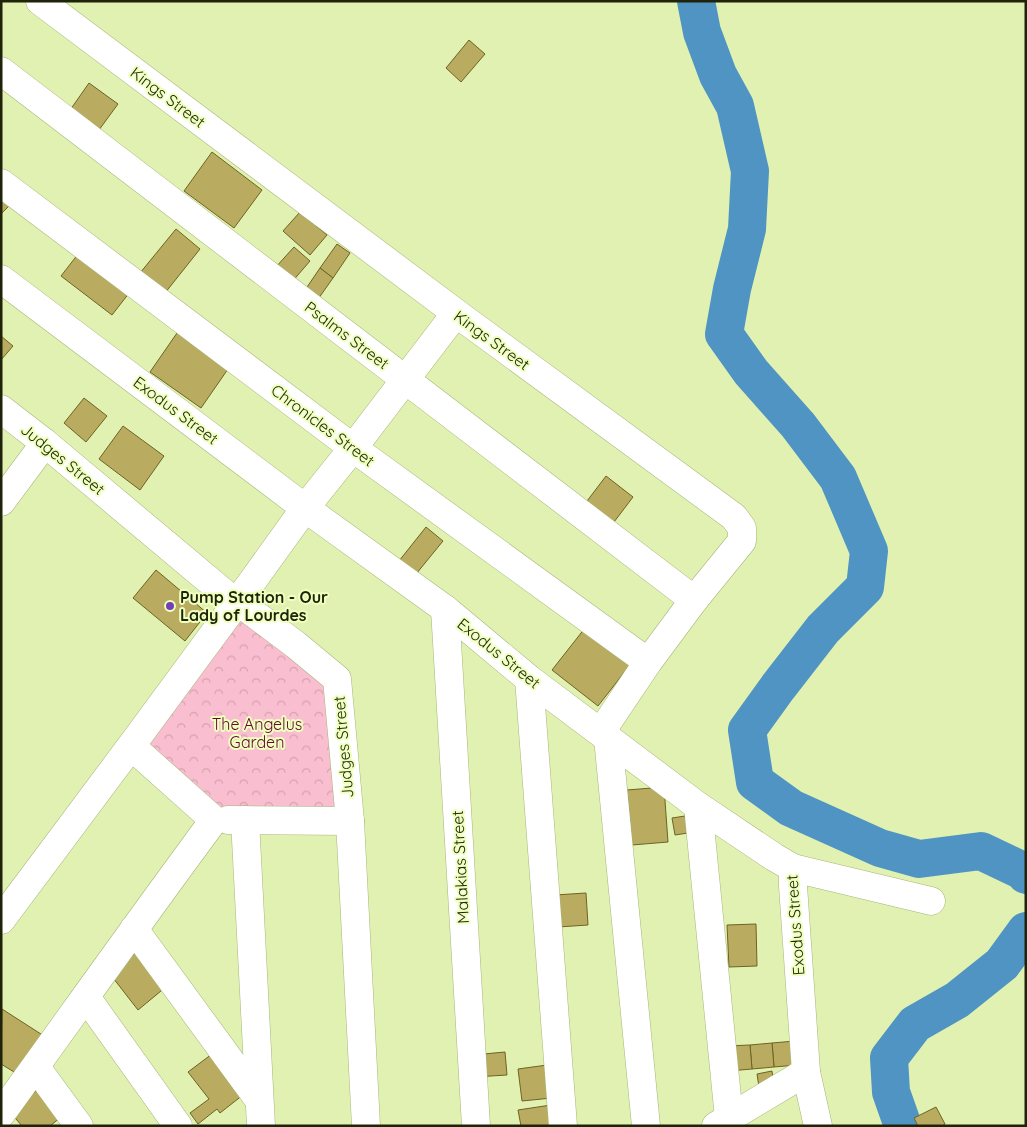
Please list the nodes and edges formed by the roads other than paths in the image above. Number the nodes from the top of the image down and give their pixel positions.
1 (40, 1) edge
2 (1, 71) edge
3 (1, 183) edge
4 (1, 279) edge
5 (456, 314) junction
6 (405, 379) junction
7 (1, 409) edge
8 (45, 444) junction
9 (353, 448) junction
10 (1, 502) edge
11 (305, 508) junction
12 (694, 600) junction
13 (236, 603) junction
14 (445, 609) junction
15 (648, 662) junction
16 (529, 679) junction
17 (604, 735) junction
18 (131, 746) junction
19 (698, 806) junction
20 (214, 820) junction
21 (245, 820) junction
22 (350, 821) junction
23 (793, 868) junction
24 (931, 901) dead end
25 (1, 920) edge
26 (134, 929) junction
27 (86, 997) junction
28 (36, 1066) junction
29 (806, 1072) junction
30 (260, 1113) edge
31 (1, 1114) edge
32 (723, 1122) edge
33 (79, 1126) edge
34 (178, 1126) edge
35 (366, 1126) edge
36 (476, 1126) edge
37 (562, 1126) edge
38 (646, 1126) edge
39 (818, 1126) edge

1 - 5 street, Kings Street
2 - 6 street, Psalms Street
3 - 9 street, Chronicles Street
4 - 11 street, Exodus Street
5 - 6 street
5 - 12 street, Kings Street
6 - 9 street
6 - 12 street, Psalms Street
7 - 8 street, Judges Street
8 - 10 street
8 - 13 street, Judges Street
9 - 11 street
9 - 15 street, Chronicles Street
11 - 13 street
11 - 14 street, Exodus Street
12 - 15 street, Kings Street
13 - 18 street
13 - 22 street, Judges Street
14 - 16 street, Exodus Street
14 - 36 street, Malakias Street
15 - 17 street, Kings Street
16 - 17 street, Exodus Street
16 - 37 street
17 - 19 street, Exodus Street
17 - 38 street
18 - 20 street
18 - 25 street
19 - 23 street, Exodus Street
19 - 32 street
20 - 21 street
20 - 26 street
21 - 22 street
21 - 30 street
22 - 35 street, Judges Street
23 - 24 street
23 - 29 street, Exodus Street
26 - 27 street
26 - 30 street
27 - 28 street
27 - 34 street
28 - 31 street
28 - 33 street
29 - 32 street
29 - 39 street, Exodus Street

